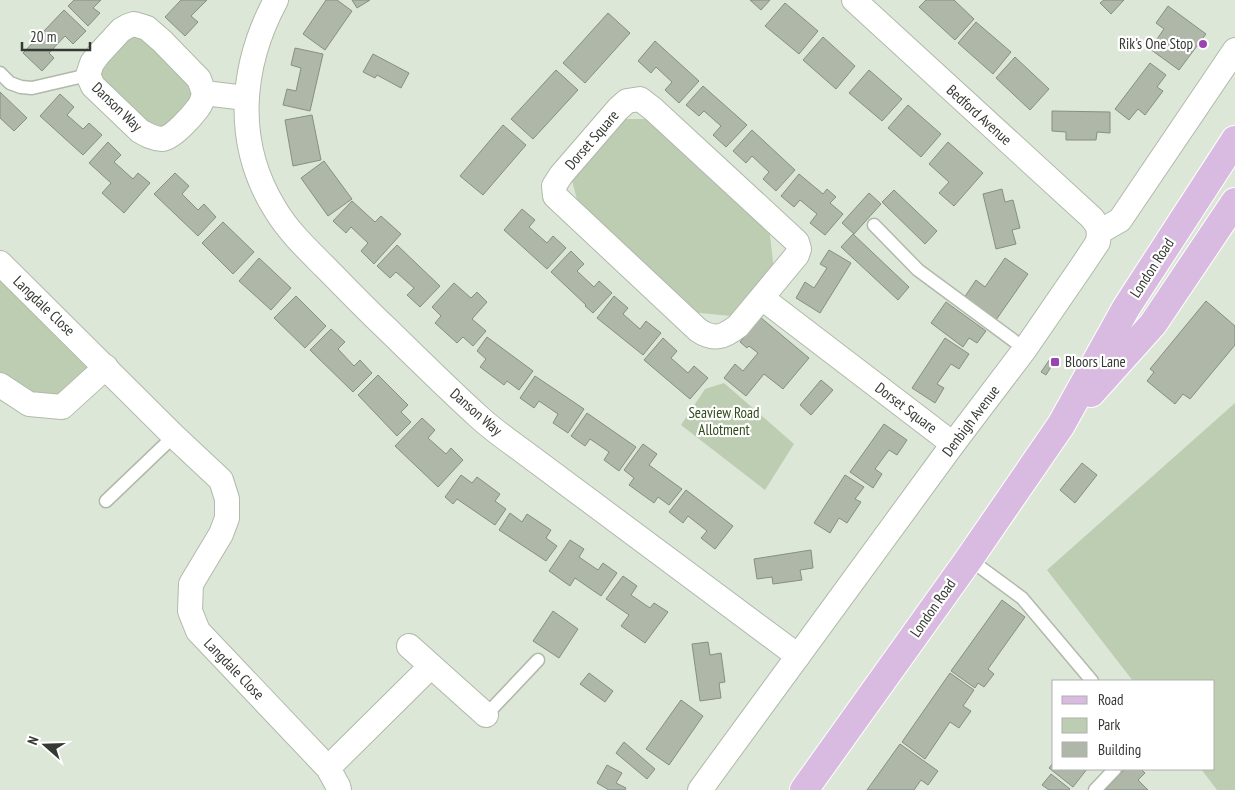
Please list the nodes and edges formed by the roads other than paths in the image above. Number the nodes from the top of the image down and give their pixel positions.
1 (276, 0) edge
2 (854, 0) edge
3 (1235, 50) edge
4 (0, 73) edge
5 (88, 75) junction
6 (204, 93) junction
7 (246, 98) junction
8 (1235, 140) edge
9 (1235, 202) edge
10 (874, 225) dead end
11 (1099, 232) junction
12 (1, 266) edge
13 (762, 298) junction
14 (1025, 348) junction
15 (106, 367) junction
16 (0, 385) edge
17 (1061, 425) junction
18 (174, 436) junction
19 (954, 444) junction
20 (106, 501) dead end
21 (969, 559) junction
22 (409, 646) dead end
23 (798, 656) junction
24 (538, 660) dead end
25 (431, 666) junction
26 (1091, 680) edge
27 (486, 715) joint
28 (328, 768) junction
29 (1114, 770) edge
30 (339, 790) edge
31 (700, 790) edge
32 (804, 790) edge
33 (1095, 790) edge

1 - 7 street, Danson Way
2 - 11 street, Bedford Avenue
3 - 11 street
4 - 5 lane
5 - 6 street, Danson Way
5 - 6 street
6 - 7 street
7 - 23 street, Danson Way
8 - 17 main road, London Road
9 - 17 main road, London Road
10 - 14 lane
11 - 14 street, Denbigh Avenue
12 - 15 street, Langdale Close
13 - 13 street, Dorset Square
13 - 19 street, Dorset Square
14 - 19 street, Denbigh Avenue
15 - 16 street
15 - 18 street, Langdale Close
17 - 21 main road, London Road
18 - 20 lane
18 - 28 street, Langdale Close
19 - 23 street, Denbigh Avenue
21 - 26 lane
21 - 32 main road, London Road
22 - 25 street
23 - 31 street, Denbigh Avenue
24 - 27 lane
25 - 27 street
25 - 28 street
28 - 30 street, Langdale Close
29 - 33 lane

